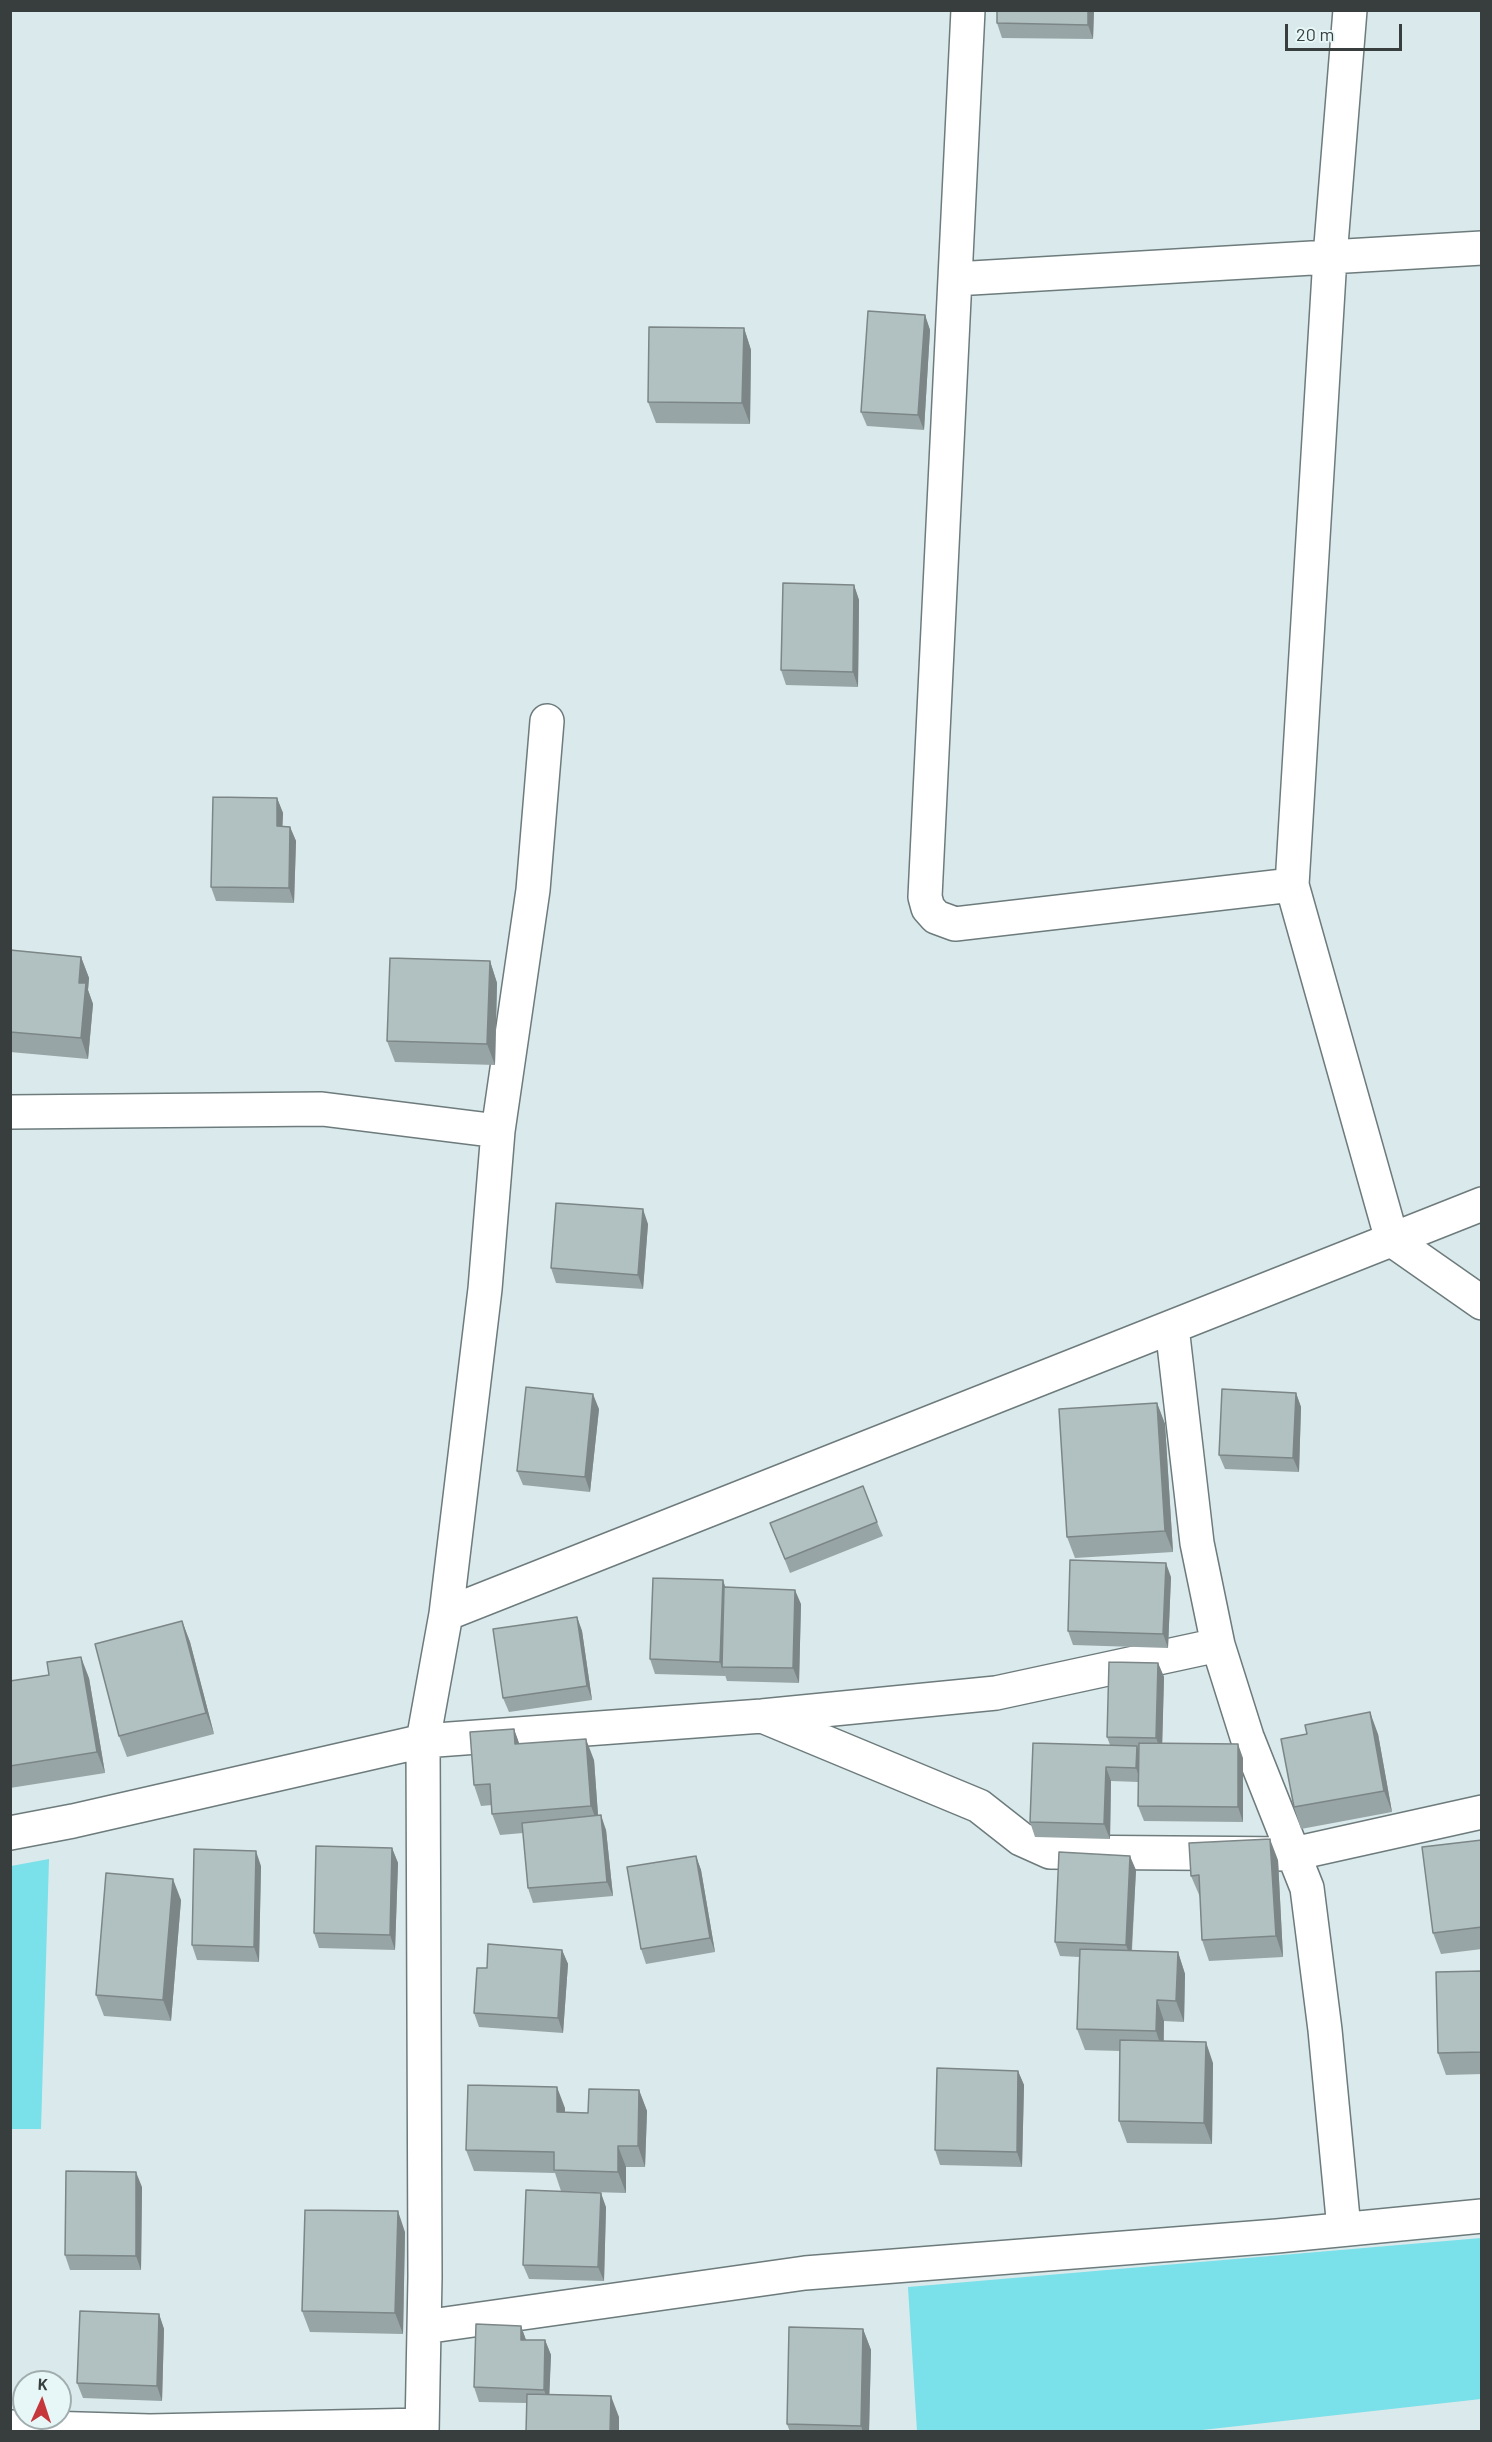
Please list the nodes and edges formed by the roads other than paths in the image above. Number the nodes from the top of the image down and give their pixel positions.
1 (968, 10) edge
2 (1350, 10) edge
3 (1482, 248) edge
4 (1329, 257) junction
5 (955, 279) junction
6 (547, 721) dead end
7 (1292, 885) junction
8 (10, 1112) edge
9 (498, 1131) junction
10 (1482, 1204) edge
11 (1392, 1240) junction
12 (1482, 1303) edge
13 (1172, 1327) junction
14 (446, 1614) junction
15 (1218, 1645) junction
16 (762, 1716) junction
17 (423, 1742) junction
18 (1482, 1812) edge
19 (10, 1833) edge
20 (1293, 1854) junction
21 (1482, 2217) edge
22 (1344, 2229) junction
23 (424, 2326) junction
24 (10, 2427) edge
25 (422, 2428) edge

1 - 5 street
2 - 4 street
3 - 4 street
4 - 5 street
4 - 7 street
5 - 7 street
6 - 9 street
7 - 11 street
8 - 9 street
9 - 14 street
10 - 11 street
11 - 12 street
11 - 13 street
13 - 14 street
13 - 15 street
14 - 17 street
15 - 16 street
15 - 20 street
16 - 17 street
16 - 20 street
17 - 19 street
17 - 23 street
18 - 20 street
20 - 22 street
21 - 22 street
22 - 23 street
23 - 25 street
24 - 25 street

